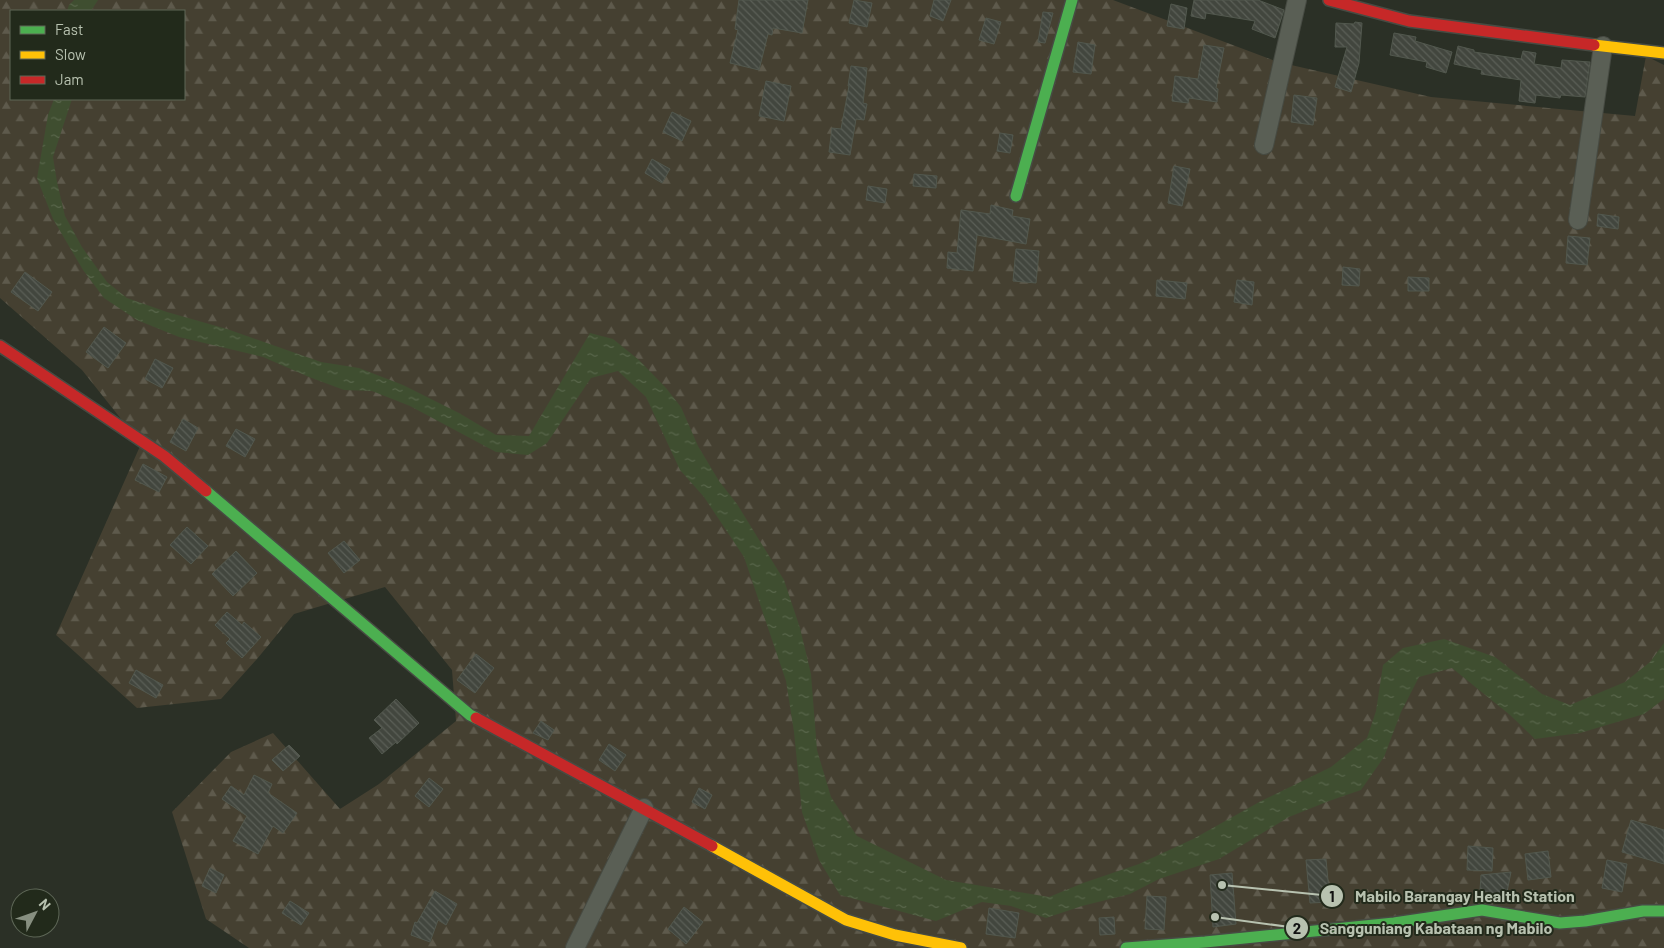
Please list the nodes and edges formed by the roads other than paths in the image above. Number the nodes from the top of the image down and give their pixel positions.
1 (1072, 0) edge
2 (1297, 0) edge
3 (1329, 0) edge
4 (1603, 46) junction
5 (1664, 53) edge
6 (1264, 145) dead end
7 (1016, 196) dead end
8 (1578, 220) dead end
9 (0, 346) edge
10 (644, 808) junction
11 (1664, 910) edge
12 (575, 948) edge
13 (961, 948) edge
14 (1126, 948) edge

1 - 7 street
2 - 6 street
3 - 4 street
4 - 5 street
4 - 8 street
9 - 10 street
10 - 12 street
10 - 13 street
11 - 14 street

